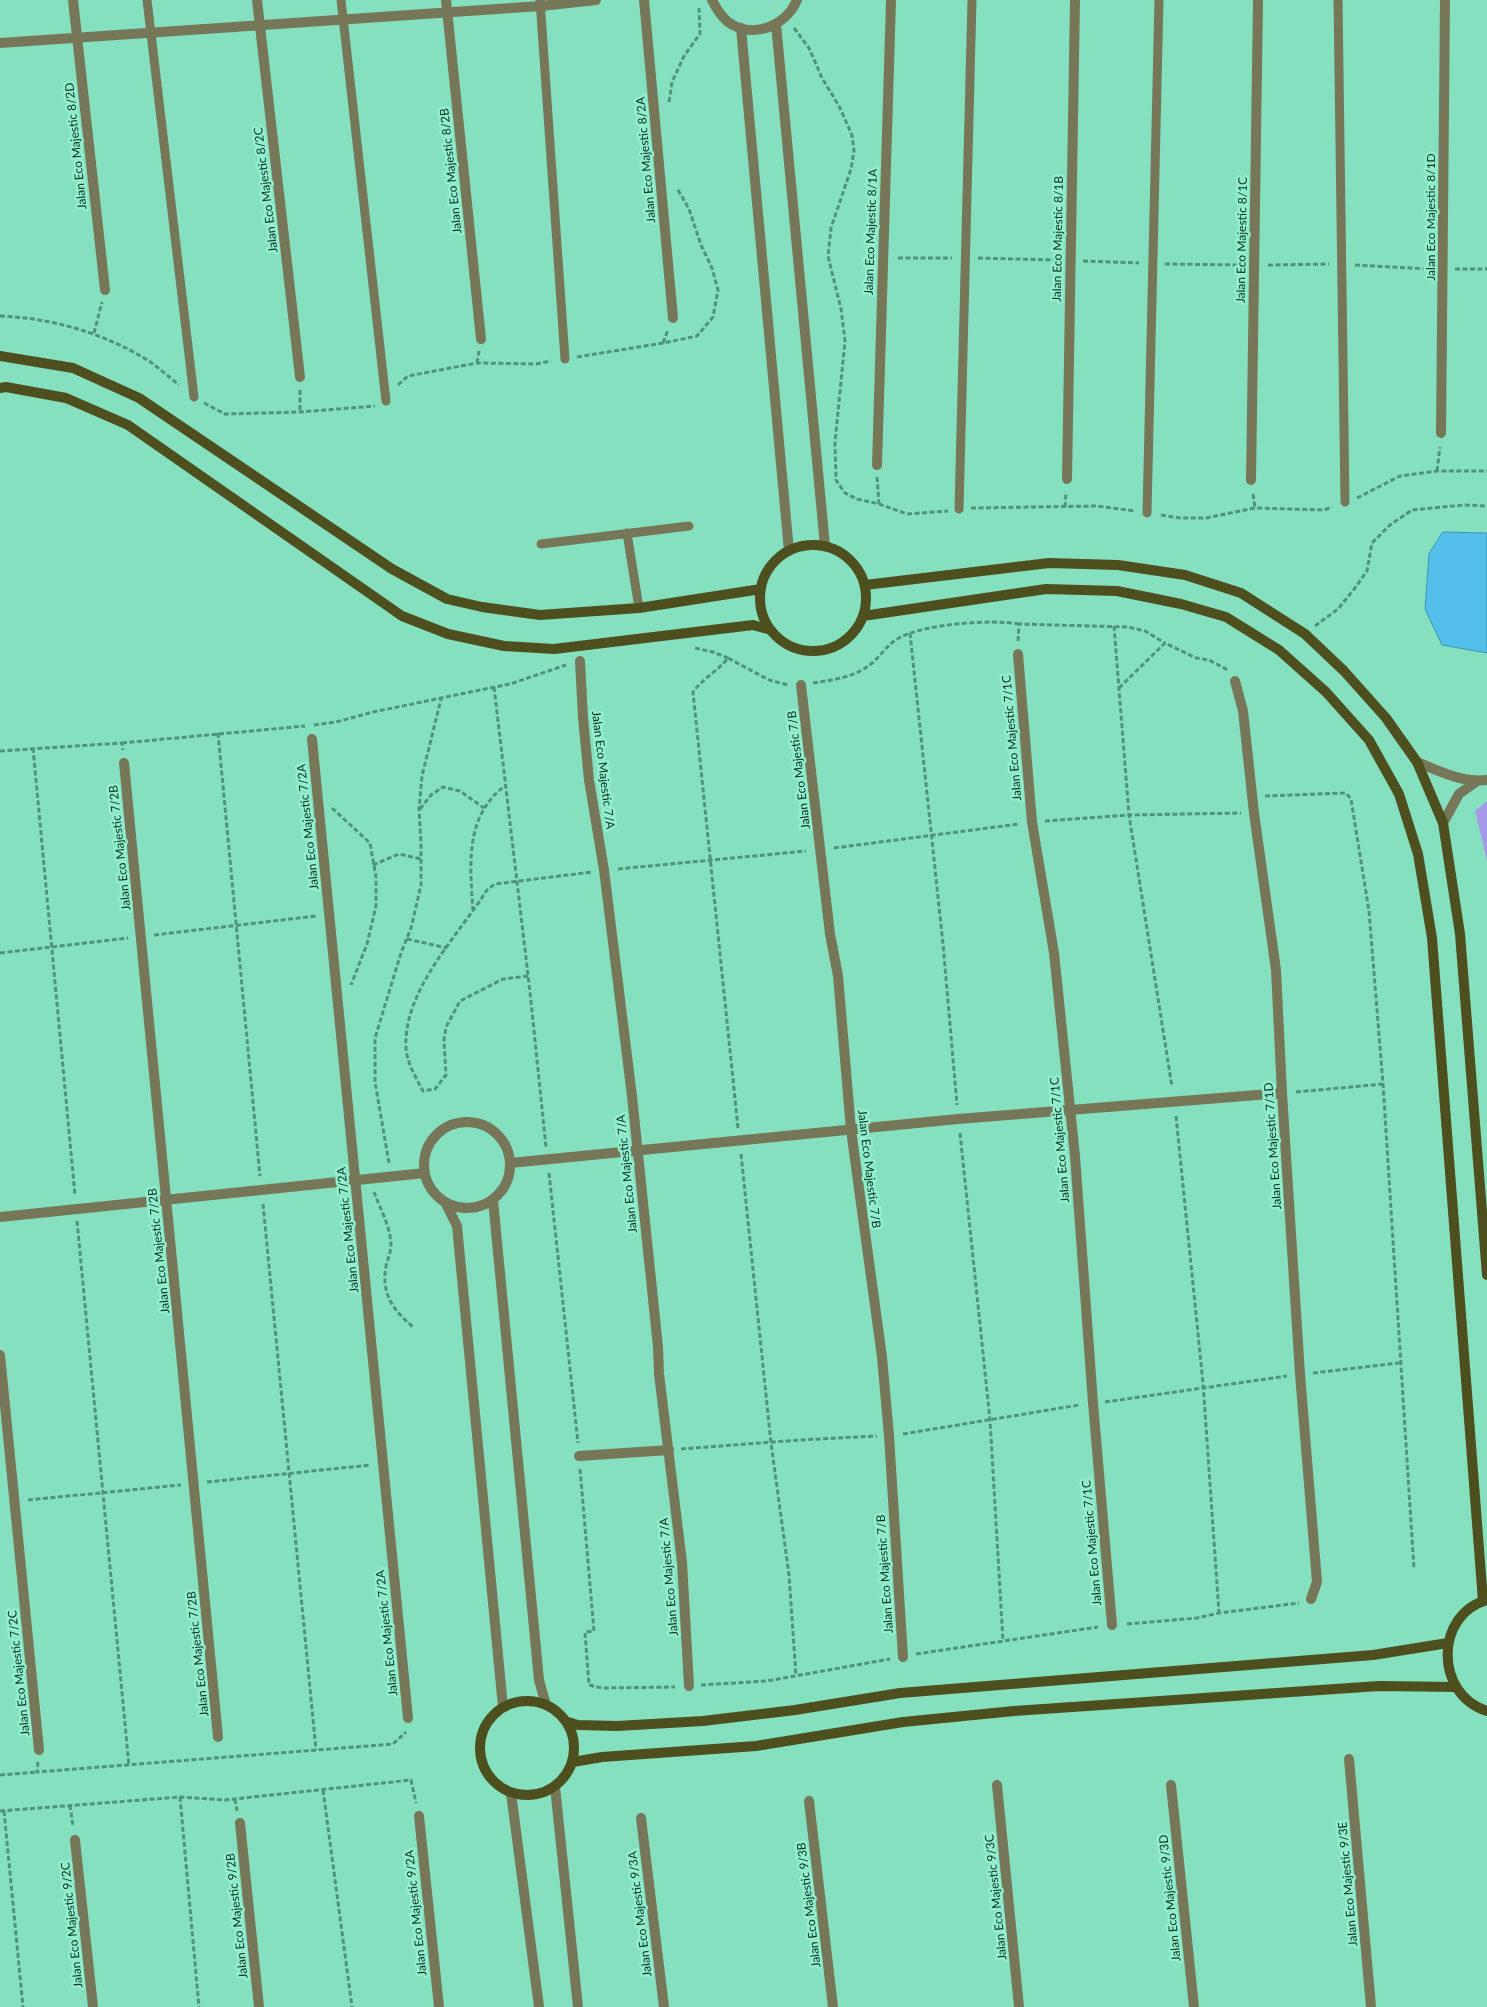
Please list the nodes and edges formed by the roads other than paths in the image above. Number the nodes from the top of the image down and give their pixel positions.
1 (73, 0) edge
2 (147, 0) edge
3 (256, 0) edge
4 (341, 0) edge
5 (446, 0) edge
6 (596, 0) edge
7 (644, 0) edge
8 (712, 0) edge
9 (797, 0) edge
10 (891, 0) edge
11 (972, 0) edge
12 (1075, 0) edge
13 (1159, 0) edge
14 (1258, 0) edge
15 (1338, 0) edge
16 (1445, 0) edge
17 (541, 3) edge
18 (448, 13) junction
19 (343, 20) junction
20 (776, 24) junction
21 (260, 25) junction
22 (741, 28) junction
23 (150, 33) junction
24 (77, 38) junction
25 (0, 43) edge
26 (105, 290) road end
27 (673, 318) dead end
28 (481, 339) dead end
29 (0, 356) edge
30 (565, 359) road end
31 (300, 377) road end
32 (0, 388) edge
33 (194, 397) road end
34 (386, 401) road end
35 (1442, 434) road end
36 (877, 465) road end
37 (1067, 479) dead end
38 (1251, 480) dead end
39 (1345, 502) road end
40 (959, 509) road end
41 (1147, 513) road end
42 (689, 526) dead end
43 (627, 533) junction
44 (541, 544) dead end
45 (825, 546) junction
46 (789, 551) junction
47 (865, 585) junction
48 (761, 589) junction
49 (639, 608) junction
50 (863, 616) junction
51 (771, 630) junction
52 (1018, 654) road end
53 (580, 661) dead end
54 (1235, 681) road end
55 (801, 685) dead end
56 (312, 739) road end
57 (1417, 762) junction
58 (124, 763) road end
59 (1482, 780) edge
60 (1443, 823) junction
61 (1282, 1093) junction
62 (1070, 1111) junction
63 (851, 1130) junction
64 (638, 1151) junction
65 (510, 1163) junction
66 (425, 1173) junction
67 (361, 1179) junction
68 (166, 1200) junction
69 (493, 1200) junction
70 (445, 1202) junction
71 (0, 1217) edge
72 (1487, 1276) edge
73 (0, 1356) edge
74 (669, 1450) junction
75 (579, 1456) road end
76 (1311, 1599) road end
77 (1485, 1601) edge
78 (1112, 1625) road end
79 (1448, 1643) junction
80 (903, 1657) road end
81 (689, 1686) road end
82 (1456, 1687) junction
83 (546, 1704) junction
84 (503, 1707) junction
85 (1487, 1711) edge
86 (408, 1718) road end
87 (568, 1722) junction
88 (218, 1737) dead end
89 (39, 1750) road end
90 (1349, 1759) dead end
91 (573, 1762) junction
92 (997, 1785) dead end
93 (1171, 1786) dead end
94 (555, 1787) junction
95 (511, 1793) junction
96 (809, 1801) dead end
97 (418, 1816) road end
98 (641, 1818) dead end
99 (240, 1823) dead end
100 (75, 1840) road end
101 (93, 2007) edge
102 (258, 2007) edge
103 (438, 2007) edge
104 (538, 2007) edge
105 (578, 2007) edge
106 (664, 2007) edge
107 (833, 2007) edge
108 (1019, 2007) edge
109 (1194, 2007) edge
110 (1371, 2007) edge

1 - 24 street, Jalan Eco Majestic 8/2D
2 - 23 lane
3 - 21 street, Jalan Eco Majestic 8/2C
4 - 19 lane
5 - 18 street, Jalan Eco Majestic 8/2B
6 - 17 street
7 - 27 street, Jalan Eco Majestic 8/2A
8 - 22 street
9 - 20 street
10 - 36 street, Jalan Eco Majestic 8/1A
11 - 40 lane
12 - 37 street, Jalan Eco Majestic 8/1B
13 - 41 lane
14 - 38 street, Jalan Eco Majestic 8/1C
15 - 39 lane
16 - 35 street, Jalan Eco Majestic 8/1D
17 - 18 street
17 - 30 lane
18 - 19 street
18 - 28 street, Jalan Eco Majestic 8/2B
19 - 21 street
19 - 34 lane
20 - 22 street
20 - 45 street
21 - 23 street
21 - 31 street, Jalan Eco Majestic 8/2C
22 - 46 street
23 - 24 street
23 - 33 lane
24 - 25 street
24 - 26 street, Jalan Eco Majestic 8/2D
29 - 49 street
32 - 51 street
42 - 43 lane
43 - 44 lane
43 - 49 lane
45 - 46 street
45 - 47 street
46 - 48 street
47 - 50 street
47 - 57 street
48 - 49 street
48 - 51 street
50 - 51 street
50 - 77 street
52 - 62 street, Jalan Eco Majestic 7/1C
53 - 64 street, Jalan Eco Majestic 7/A
54 - 61 street, Jalan Eco Majestic 7/1D
55 - 63 street, Jalan Eco Majestic 7/B
56 - 67 street, Jalan Eco Majestic 7/2A
57 - 59 street
57 - 60 street
58 - 68 street, Jalan Eco Majestic 7/2B
59 - 60 street
60 - 72 street
61 - 62 street
61 - 76 street, Jalan Eco Majestic 7/1D
62 - 63 street
62 - 78 street, Jalan Eco Majestic 7/1C
63 - 64 street
63 - 80 street, Jalan Eco Majestic 7/B
64 - 65 street
64 - 74 street, Jalan Eco Majestic 7/A
65 - 66 street
65 - 69 street
66 - 67 street
66 - 70 street
67 - 68 street
67 - 86 street, Jalan Eco Majestic 7/2A
68 - 71 street
68 - 88 street, Jalan Eco Majestic 7/2B
69 - 70 street
69 - 83 street
70 - 84 street
73 - 89 street, Jalan Eco Majestic 7/2C
74 - 75 street
74 - 81 street, Jalan Eco Majestic 7/A
77 - 79 street
79 - 82 street
79 - 87 street
82 - 85 street
82 - 91 street
83 - 84 street
83 - 87 street
84 - 95 street
87 - 91 street
90 - 110 street, Jalan Eco Majestic 9/3E
91 - 94 street
92 - 108 street, Jalan Eco Majestic 9/3C
93 - 109 street, Jalan Eco Majestic 9/3D
94 - 95 street
94 - 105 street
95 - 104 street
96 - 107 street, Jalan Eco Majestic 9/3B
97 - 103 street, Jalan Eco Majestic 9/2A
98 - 106 street, Jalan Eco Majestic 9/3A
99 - 102 street, Jalan Eco Majestic 9/2B
100 - 101 street, Jalan Eco Majestic 9/2C

